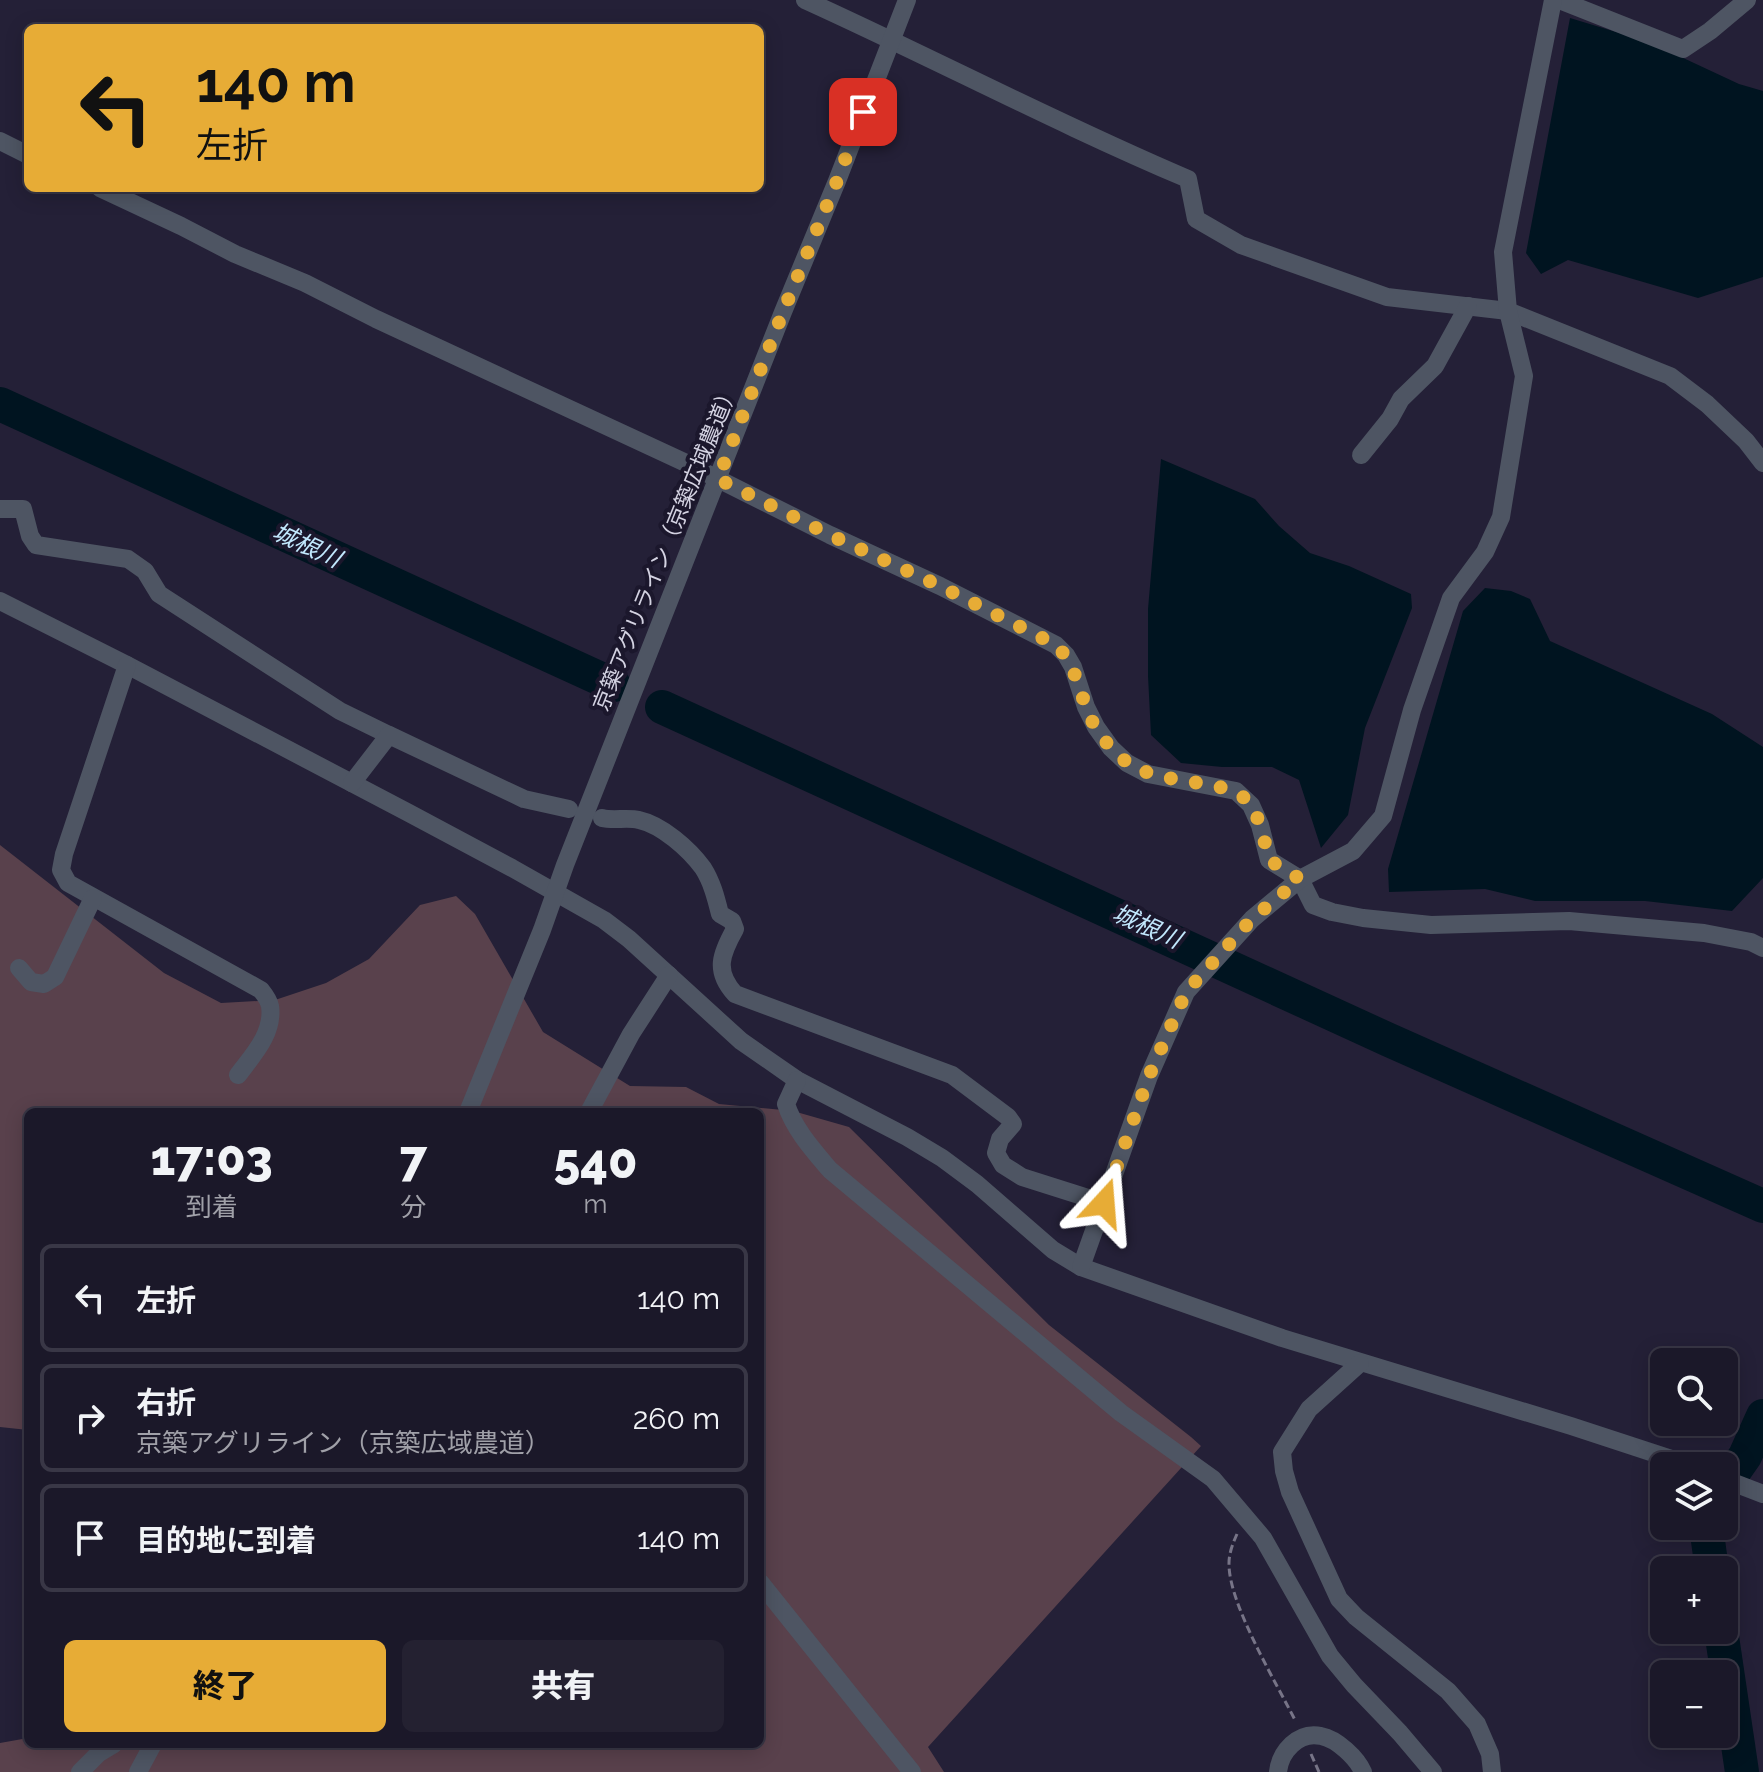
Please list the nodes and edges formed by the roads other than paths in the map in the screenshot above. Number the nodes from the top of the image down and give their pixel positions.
1 (805, 0) edge
2 (907, 0) edge
3 (1556, 0) edge
4 (1747, 0) edge
5 (893, 40) junction
6 (0, 141) edge
7 (24, 153) edge
8 (109, 192) edge
9 (1468, 306) junction
10 (1508, 311) junction
11 (1361, 455) dead end
12 (1763, 463) edge
13 (718, 479) junction
14 (0, 509) edge
15 (0, 601) edge
16 (127, 665) junction
17 (389, 735) junction
18 (352, 783) junction
19 (569, 809) dead end
20 (602, 818) dead end
21 (1300, 879) junction
22 (556, 893) junction
23 (93, 898) junction
24 (1763, 948) edge
25 (19, 968) dead end
26 (669, 975) junction
27 (238, 1075) dead end
28 (797, 1080) junction
29 (470, 1108) edge
30 (591, 1108) edge
31 (1104, 1203) junction
32 (1081, 1267) junction
33 (1360, 1363) junction
34 (1650, 1452) edge
35 (1738, 1484) edge
36 (1763, 1494) edge
37 (764, 1587) edge
38 (107, 1748) edge
39 (145, 1748) edge
40 (80, 1772) edge
41 (138, 1772) edge
42 (912, 1772) edge
43 (1278, 1772) edge
44 (1363, 1772) edge
45 (1433, 1772) edge
46 (1492, 1772) edge

1 - 5 street
2 - 5 street, 京築アグリライン（京築広域農道）
3 - 4 street
3 - 10 street
5 - 9 street
5 - 13 street, 京築アグリライン（京築広域農道）
6 - 7 street
8 - 13 street
9 - 10 street
9 - 11 street
10 - 12 street
10 - 21 street
13 - 21 street
13 - 22 street, 京築アグリライン（京築広域農道）
14 - 17 street
15 - 16 street
16 - 18 street
16 - 23 street
17 - 18 street
17 - 19 street
18 - 22 street
20 - 31 street
21 - 24 street
21 - 31 street
22 - 26 street
22 - 29 street, 京築アグリライン（京築広域農道）
23 - 25 street
23 - 27 street
26 - 28 street
26 - 30 street
28 - 32 street
28 - 45 street
31 - 32 street
32 - 33 street
33 - 34 street
33 - 46 street
35 - 36 street
37 - 42 street
38 - 40 street
39 - 41 street
43 - 44 street

